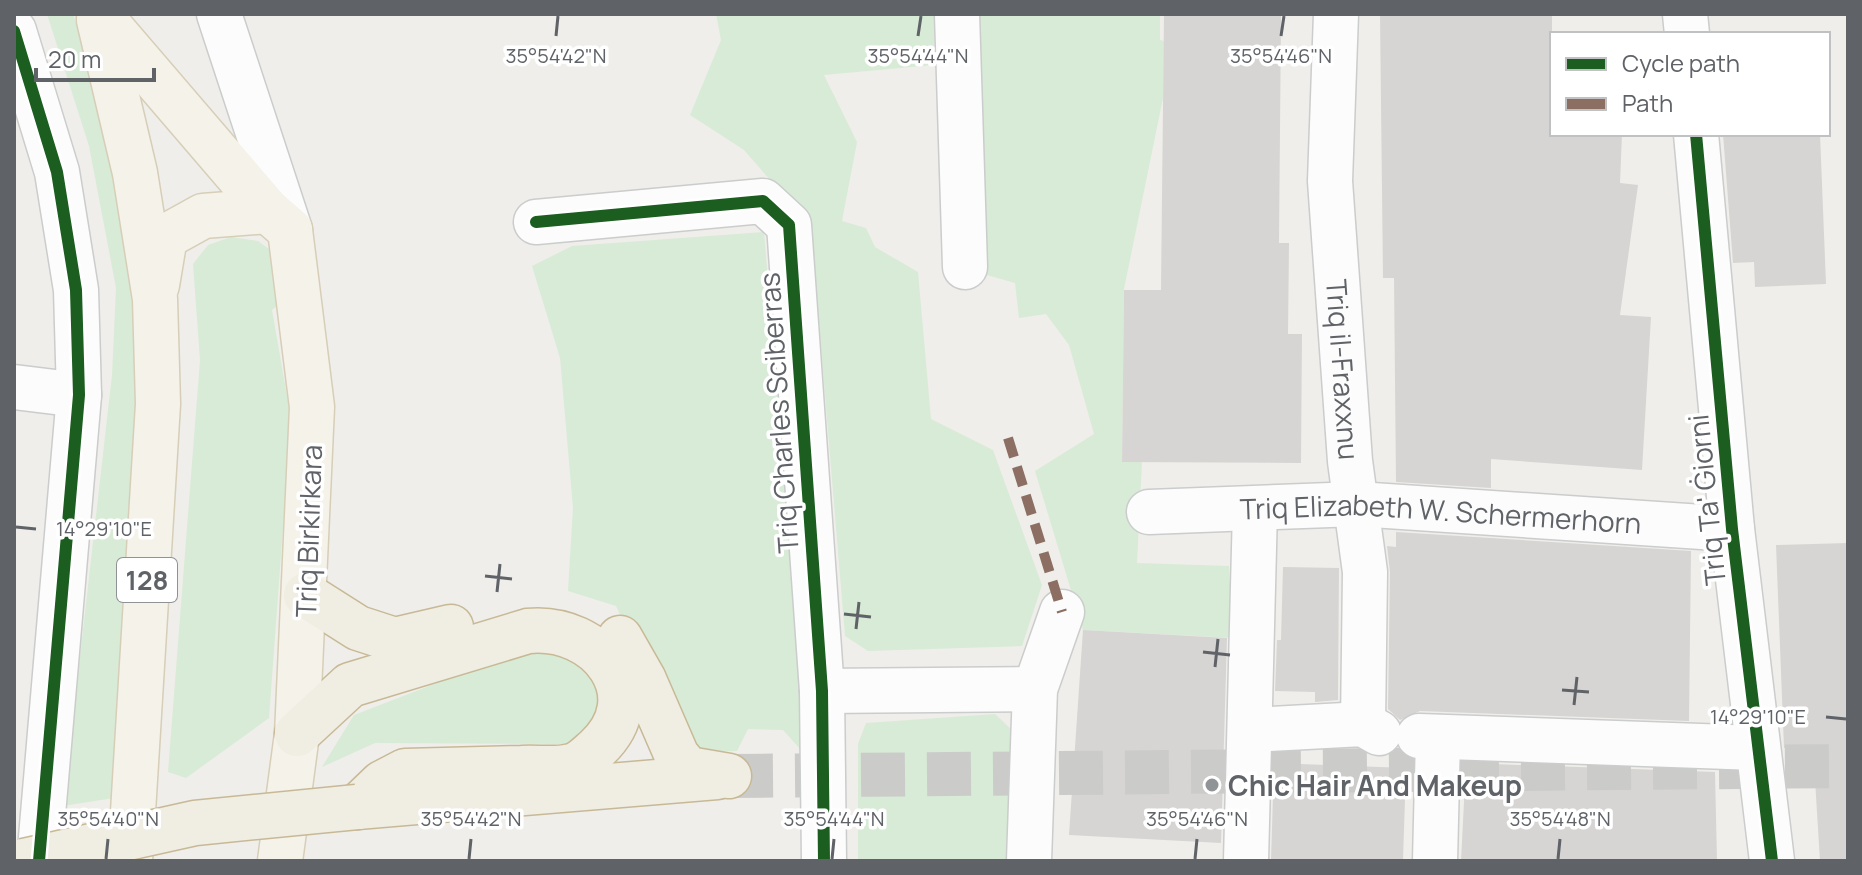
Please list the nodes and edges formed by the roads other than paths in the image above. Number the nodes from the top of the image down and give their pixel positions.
1 (98, 14) edge
2 (219, 14) edge
3 (957, 14) edge
4 (1336, 14) edge
5 (17, 47) edge
6 (1696, 136) edge
7 (279, 220) junction
8 (536, 222) dead end
9 (965, 267) dead end
10 (155, 299) junction
11 (14, 387) edge
12 (79, 395) junction
13 (1357, 504) junction
14 (1255, 509) junction
15 (1149, 512) dead end
16 (1732, 529) junction
17 (306, 595) junction
18 (1062, 612) dead end
19 (1035, 689) junction
20 (822, 691) junction
21 (1251, 730) junction
22 (1400, 732) junction
23 (297, 734) junction
24 (1757, 748) junction
25 (357, 807) junction
26 (24, 861) edge
27 (39, 861) edge
28 (130, 861) edge
29 (280, 861) edge
30 (824, 861) edge
31 (1029, 861) edge
32 (1246, 861) edge
33 (1435, 861) edge
34 (1772, 861) edge

1 - 7 main road, 128
1 - 10 main road, 128
2 - 7 street
3 - 9 street
4 - 13 street, Triq il-Fraxxnu
5 - 12 street
6 - 16 street, Triq Ta' Ġiorni
7 - 10 main road, 128
7 - 17 main road, Triq Birkirkara
8 - 20 street, Triq Charles Sciberras
10 - 28 main road, 128
11 - 12 street
12 - 27 street
13 - 14 street, Triq Elizabeth W. Schermerhorn
13 - 16 street, Triq Elizabeth W. Schermerhorn
13 - 22 street, Triq il-Fraxxnu
14 - 15 street, Triq Elizabeth W. Schermerhorn
14 - 21 street
16 - 24 street, Triq Ta' Ġiorni
17 - 23 main road, Triq Birkirkara
17 - 25 highway
18 - 19 street
19 - 20 street
19 - 31 street
20 - 30 street, Triq Charles Sciberras
21 - 22 street
21 - 32 street
22 - 24 street
22 - 33 street, Triq il-Fraxxnu
23 - 25 highway
23 - 29 main road, Triq Birkirkara
24 - 34 street, Triq Ta' Ġiorni
25 - 26 highway, bridge

